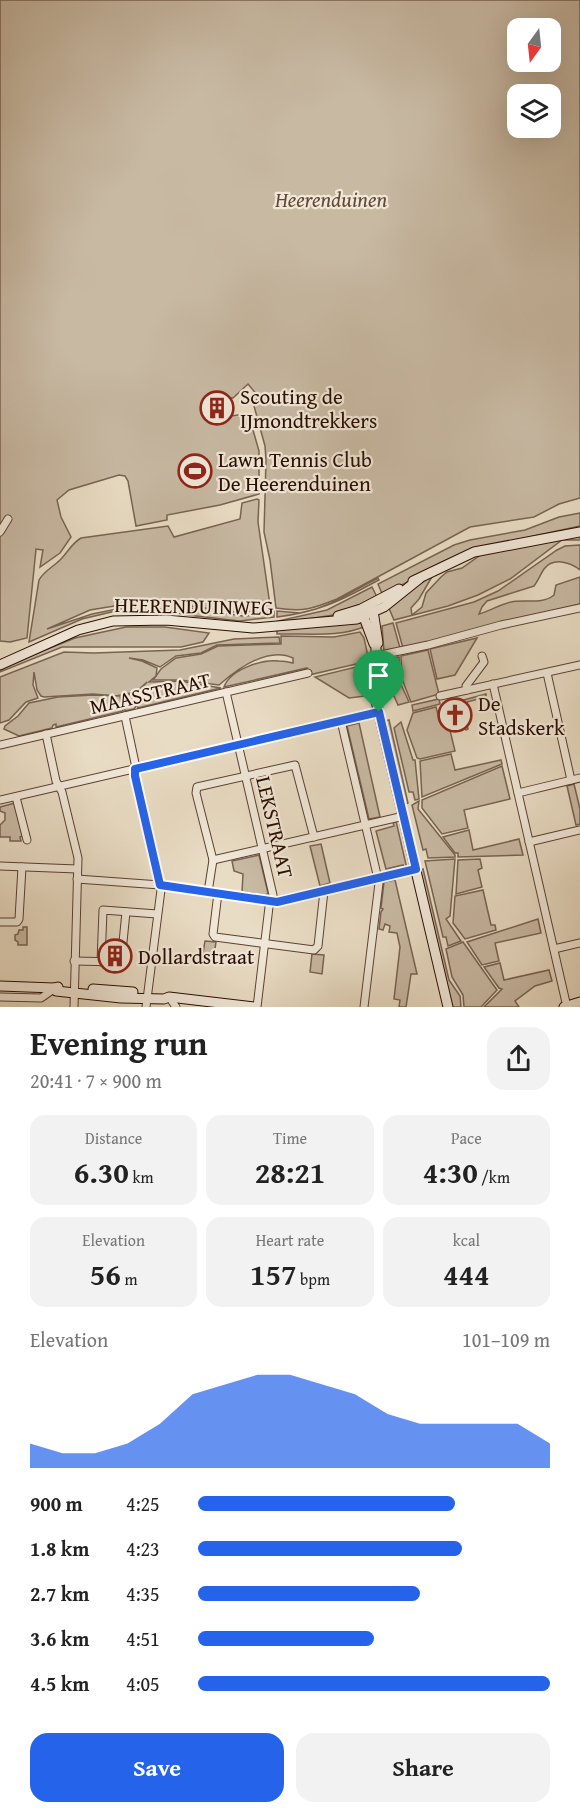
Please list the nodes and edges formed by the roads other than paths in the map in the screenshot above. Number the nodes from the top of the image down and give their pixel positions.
1 (8, 519) dead end
2 (0, 532) edge
3 (580, 532) edge
4 (580, 608) edge
5 (367, 611) junction
6 (376, 656) junction
7 (482, 656) dead end
8 (0, 665) edge
9 (580, 665) edge
10 (547, 673) junction
11 (308, 674) dead end
12 (493, 684) junction
13 (467, 690) junction
14 (226, 692) junction
15 (440, 696) dead end
16 (379, 712) junction
17 (125, 716) junction
18 (342, 721) junction
19 (46, 734) junction
20 (0, 745) edge
21 (238, 745) junction
22 (135, 769) junction
23 (246, 776) junction
24 (580, 778) edge
25 (571, 780) junction
26 (59, 786) junction
27 (518, 793) junction
28 (16, 797) junction
29 (0, 800) edge
30 (404, 816) junction
31 (366, 825) junction
32 (580, 830) edge
33 (314, 837) junction
34 (27, 840) dead end
35 (530, 842) junction
36 (262, 849) junction
37 (213, 860) junction
38 (0, 866) edge
39 (22, 867) junction
40 (77, 868) junction
41 (416, 869) junction
42 (378, 878) junction
43 (77, 879) junction
44 (160, 885) junction
45 (324, 891) junction
46 (208, 892) junction
47 (218, 893) junction
48 (272, 900) junction
49 (126, 912) junction
50 (158, 914) junction
51 (0, 922) edge
52 (580, 943) edge
53 (265, 944) junction
54 (554, 949) junction
55 (74, 961) junction
56 (100, 962) junction
57 (0, 986) edge
58 (52, 988) junction
59 (74, 990) junction
60 (0, 997) edge
61 (168, 997) junction
62 (147, 999) edge
63 (580, 1002) edge
64 (74, 1007) edge
65 (176, 1007) edge
66 (255, 1007) edge
67 (364, 1007) edge
68 (448, 1007) edge
69 (566, 1007) edge

1 - 2 street
3 - 5 street, HEERENDUINWEG
4 - 6 street
5 - 6 street
5 - 8 street, HEERENDUINWEG
6 - 16 street
7 - 13 street
9 - 10 street
10 - 12 street
10 - 25 street
11 - 14 street, MAASSTRAAT
12 - 13 street
12 - 27 street
13 - 15 street
14 - 17 street, MAASSTRAAT
14 - 21 street, LEKSTRAAT
16 - 18 street
16 - 30 street
17 - 19 street, MAASSTRAAT
17 - 22 street
18 - 21 street
18 - 31 street
19 - 20 street, MAASSTRAAT
19 - 26 street
21 - 22 street
21 - 23 street, LEKSTRAAT
22 - 26 street
22 - 44 street
23 - 33 street
23 - 36 street, LEKSTRAAT
23 - 37 street
24 - 25 street
25 - 27 street
26 - 28 street
26 - 40 street
27 - 35 street
28 - 29 street
28 - 34 street
30 - 31 street
30 - 41 street
31 - 33 street
31 - 42 street
32 - 35 street
33 - 36 street
35 - 54 street
36 - 37 street
36 - 48 street, LEKSTRAAT
37 - 46 street
38 - 39 street
39 - 40 street
39 - 51 street
40 - 43 street
41 - 42 street
41 - 68 street
42 - 45 street
42 - 67 street
43 - 44 street
43 - 55 street
44 - 46 street
44 - 50 street
45 - 48 street
45 - 53 street
46 - 47 street
47 - 48 street
47 - 53 street
48 - 53 street, LEKSTRAAT
49 - 50 street
49 - 56 street
49 - 56 street
50 - 62 street
52 - 54 street
53 - 66 street, LEKSTRAAT
54 - 69 street
55 - 56 street
55 - 59 street
57 - 58 street
58 - 59 street
58 - 60 street
59 - 62 street
59 - 64 street
61 - 62 street
61 - 65 street
61 - 66 street
63 - 69 street

